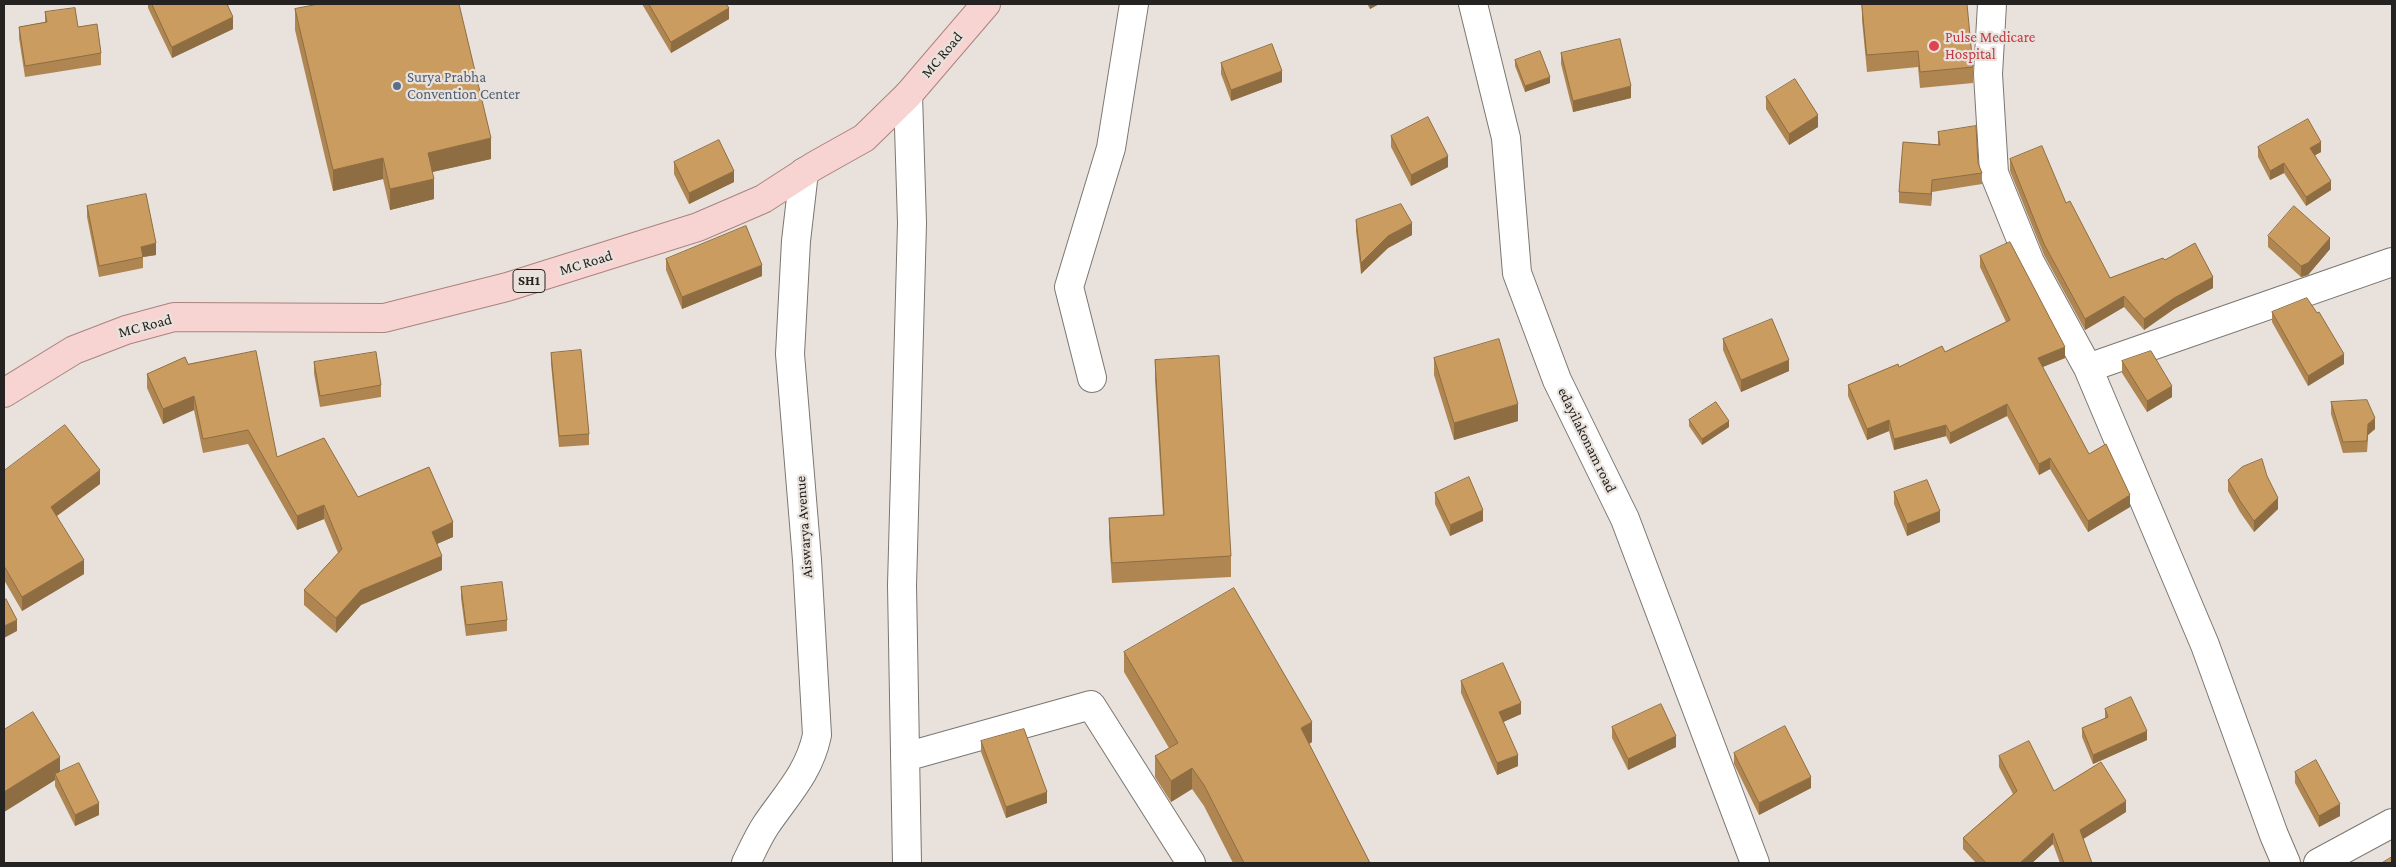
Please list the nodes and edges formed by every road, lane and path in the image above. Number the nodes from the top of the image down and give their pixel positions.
1 (986, 4) edge
2 (1134, 4) edge
3 (1473, 4) edge
4 (1992, 4) edge
5 (908, 95) junction
6 (804, 172) junction
7 (2392, 262) edge
8 (2088, 368) junction
9 (1092, 378) dead end
10 (4, 393) edge
11 (905, 757) junction
12 (2392, 823) edge
13 (746, 863) edge
14 (907, 863) edge
15 (1191, 863) edge
16 (1755, 863) edge
17 (2286, 863) edge
18 (2318, 863) edge

1 - 5 main road, MC Road / SH1
2 - 9 street
3 - 16 street, edayilakonam road
4 - 8 street
5 - 6 main road, MC Road / SH1
5 - 11 street
6 - 10 main road, MC Road / SH1
6 - 13 street, Aiswarya Avenue
7 - 8 street
8 - 17 street
11 - 14 street
11 - 15 street
12 - 18 street

